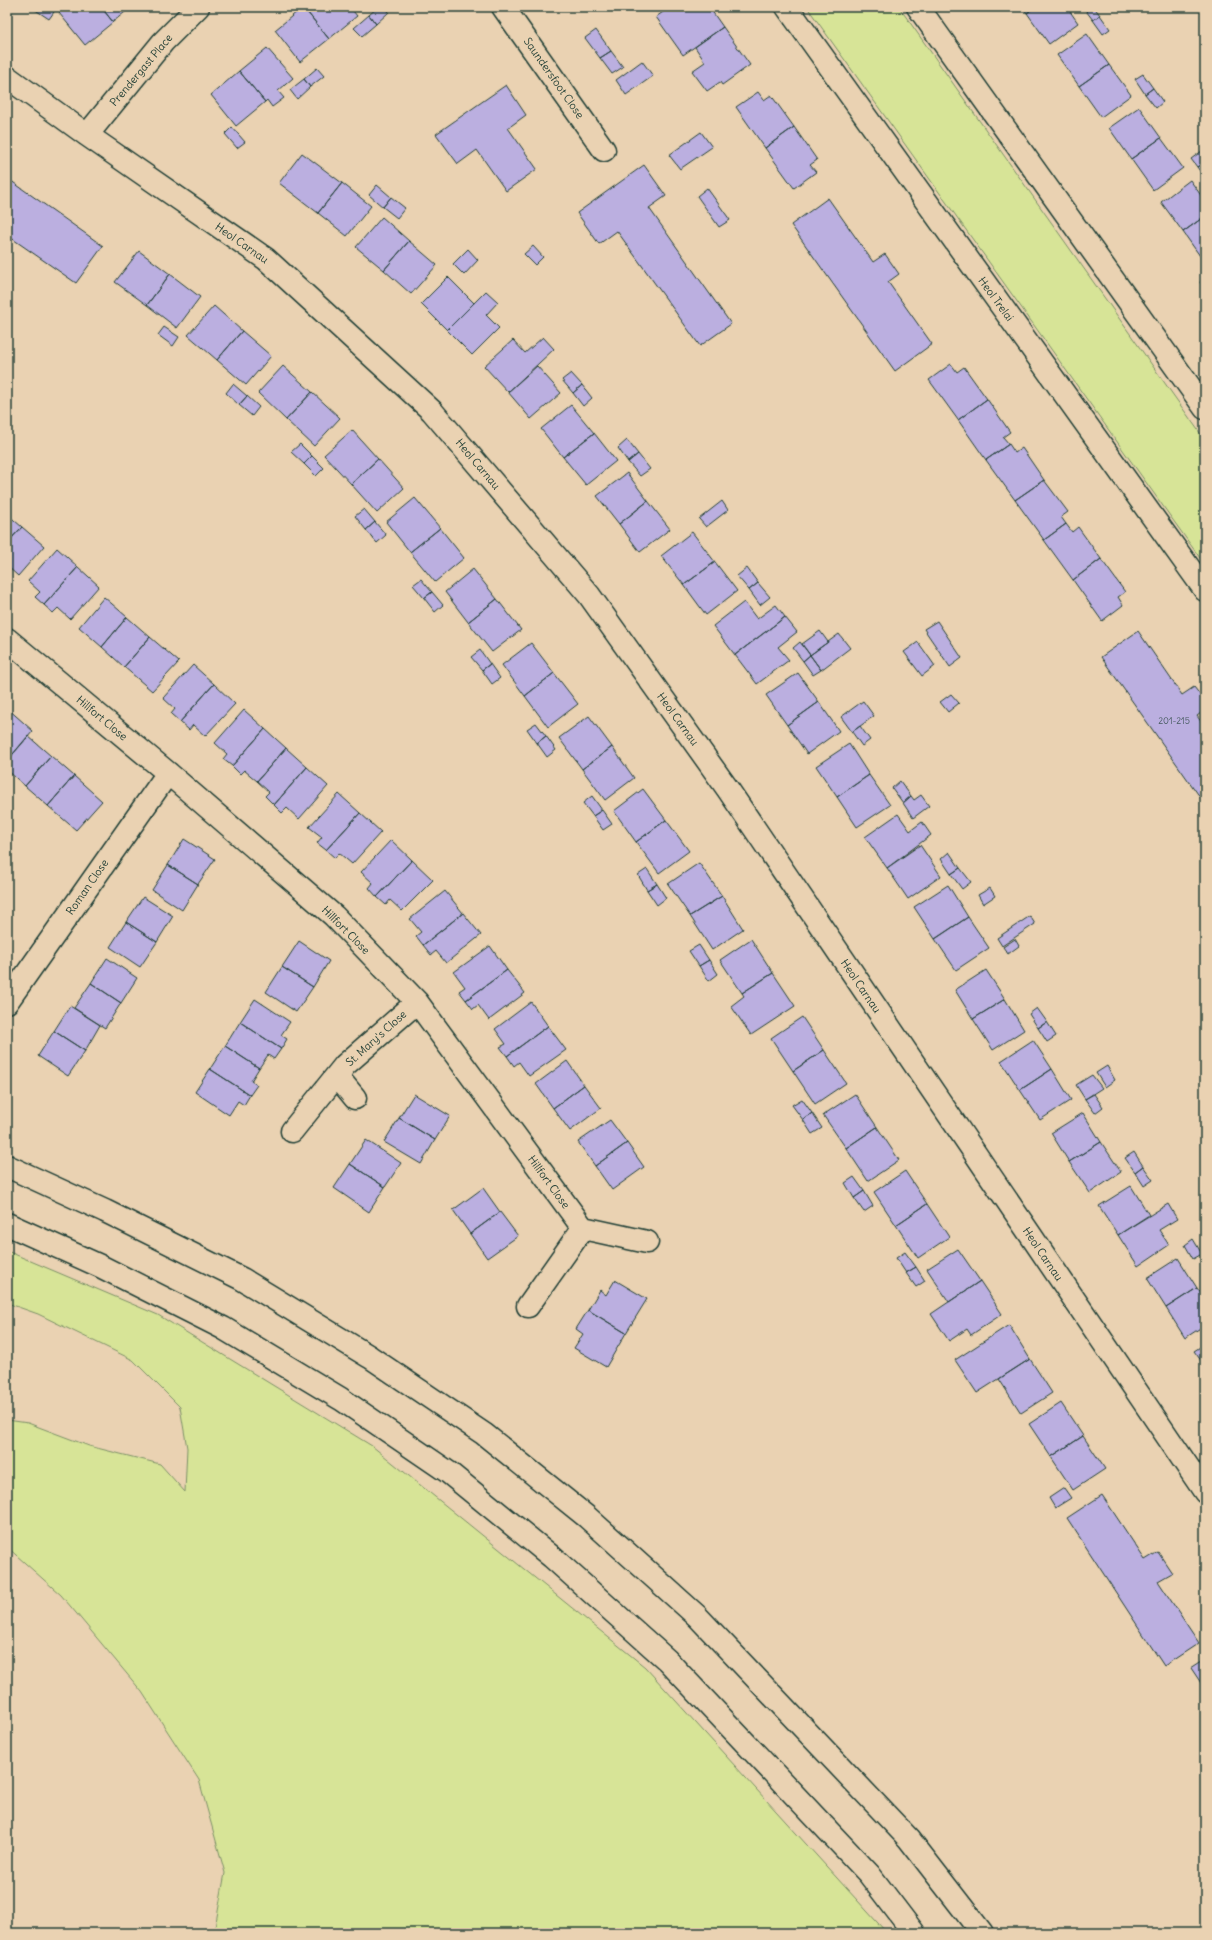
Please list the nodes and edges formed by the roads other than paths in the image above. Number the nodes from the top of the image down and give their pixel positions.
1 (198, 7) edge
2 (503, 7) edge
3 (788, 7) edge
4 (918, 7) edge
5 (7, 77) edge
6 (87, 136) junction
7 (604, 150) dead end
8 (1205, 408) edge
9 (1205, 590) edge
10 (7, 639) edge
11 (168, 773) junction
12 (7, 1002) edge
13 (417, 1002) junction
14 (337, 1076) junction
15 (355, 1098) dead end
16 (292, 1131) dead end
17 (7, 1166) edge
18 (7, 1224) edge
19 (583, 1228) junction
20 (647, 1242) dead end
21 (528, 1306) dead end
22 (1205, 1492) edge
23 (914, 1933) edge
24 (982, 1933) edge

1 - 6 street, Prendergast Place
2 - 7 street, Saundersfoot Close
3 - 9 street, Heol Trelai
4 - 8 street
5 - 6 street, Heol Carnau
6 - 22 street, Heol Carnau
10 - 11 street, Hillfort Close
11 - 12 street, Roman Close
11 - 13 street, Hillfort Close
13 - 14 street, St. Mary's Close
13 - 19 street, Hillfort Close
14 - 15 street, St. Mary's Close
14 - 16 street, St. Mary's Close
17 - 24 street
18 - 23 street
19 - 20 street
19 - 21 street

